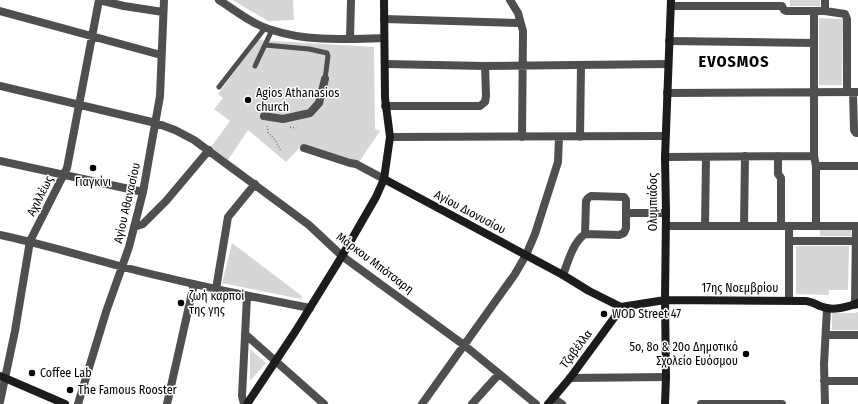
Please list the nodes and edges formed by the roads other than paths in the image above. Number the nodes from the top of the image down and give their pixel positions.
1 (99, 0) edge
2 (164, 0) edge
3 (219, 0) edge
4 (350, 0) edge
5 (384, 0) edge
6 (510, 0) edge
7 (825, 0) edge
8 (671, 3) edge
9 (782, 3) edge
10 (0, 11) edge
11 (814, 11) junction
12 (825, 11) junction
13 (162, 12) junction
14 (384, 19) junction
15 (520, 23) junction
16 (268, 29) junction
17 (92, 37) junction
18 (384, 38) junction
19 (350, 39) junction
20 (669, 41) junction
21 (814, 43) junction
22 (265, 45) junction
23 (161, 55) junction
24 (385, 64) junction
25 (668, 64) junction
26 (255, 66) dead end
27 (485, 66) junction
28 (523, 66) junction
29 (581, 66) junction
30 (325, 79) joint
31 (0, 86) edge
32 (219, 87) dead end
33 (814, 92) junction
34 (853, 92) edge
35 (667, 93) junction
36 (78, 104) junction
37 (385, 106) junction
38 (265, 116) road end
39 (156, 123) junction
40 (858, 133) edge
41 (665, 136) junction
42 (390, 137) junction
43 (522, 137) junction
44 (559, 137) junction
45 (580, 137) junction
46 (304, 148) dead end
47 (209, 150) junction
48 (744, 156) junction
49 (778, 156) junction
50 (814, 156) junction
51 (665, 157) junction
52 (706, 157) junction
53 (0, 162) edge
54 (816, 166) junction
55 (858, 166) edge
56 (64, 175) junction
57 (384, 179) junction
58 (255, 184) junction
59 (142, 192) junction
60 (666, 212) junction
61 (626, 213) junction
62 (816, 225) junction
63 (134, 226) junction
64 (666, 226) junction
65 (705, 226) junction
66 (744, 226) junction
67 (785, 226) junction
68 (857, 226) edge
69 (585, 234) junction
70 (0, 235) edge
71 (789, 240) junction
72 (30, 241) junction
73 (856, 241) junction
74 (526, 255) junction
75 (342, 256) junction
76 (122, 266) junction
77 (563, 275) junction
78 (194, 284) junction
79 (216, 289) junction
80 (247, 296) junction
81 (665, 300) junction
82 (789, 300) junction
83 (857, 304) edge
84 (621, 307) junction
85 (310, 308) junction
86 (826, 308) junction
87 (245, 334) junction
88 (826, 334) junction
89 (858, 335) edge
90 (464, 345) junction
91 (275, 361) junction
92 (499, 374) junction
93 (3, 377) edge
94 (666, 377) junction
95 (570, 378) junction
96 (824, 381) junction
97 (858, 381) edge
98 (551, 401) edge
99 (0, 402) edge
100 (65, 404) edge
101 (78, 404) edge
102 (166, 404) edge
103 (245, 404) edge
104 (324, 404) edge
105 (422, 404) edge
106 (472, 404) edge
107 (536, 404) edge
108 (562, 404) edge
109 (665, 404) edge
110 (701, 404) edge
111 (770, 404) edge
112 (782, 404) edge
113 (825, 404) edge

1 - 13 street
1 - 17 street, Αχιλλέως
2 - 13 street, Αγίου Αθανασίου
3 - 16 street
4 - 19 street
5 - 14 street
6 - 15 street
7 - 12 street
8 - 9 street
8 - 20 street, Ολυμπιάδος
9 - 11 street
10 - 17 street
11 - 12 street
11 - 21 street
12 - 34 street
13 - 23 street, Αγίου Αθανασίου
14 - 15 street
14 - 18 street
15 - 28 street
16 - 19 street
16 - 22 lane
16 - 32 lane
17 - 23 street
17 - 36 street, Αχιλλέως
18 - 19 street
18 - 24 street
20 - 21 street
20 - 25 street, Ολυμπιάδος
21 - 33 street
22 - 26 lane
22 - 30 lane
23 - 39 street, Αγίου Αθανασίου
24 - 27 street
24 - 37 street
25 - 29 street
25 - 35 street, Ολυμπιάδος
27 - 28 street
27 - 37 street
28 - 29 street
28 - 43 street
29 - 45 street
30 - 38 street
31 - 36 street, Μάρκου Μπότσαρη
33 - 34 street
33 - 35 street
33 - 50 street
34 - 40 street
35 - 41 street, Ολυμπιάδος
36 - 39 street, Μάρκου Μπότσαρη
36 - 56 street, Αχιλλέως
37 - 42 street
39 - 47 street, Μάρκου Μπότσαρη
39 - 59 street, Αγίου Αθανασίου
41 - 45 street
41 - 51 street, Ολυμπιάδος
42 - 43 street
42 - 57 street
43 - 44 street
44 - 45 street
44 - 74 street
46 - 57 street, Αγίου Διονυσίου
47 - 58 street, Μάρκου Μπότσαρη
47 - 63 street
48 - 49 street
48 - 52 street
48 - 66 street
49 - 50 street
49 - 67 street
50 - 54 street
51 - 52 street
51 - 60 street, Ολυμπιάδος
52 - 65 street
53 - 56 street
54 - 55 street
54 - 62 street
56 - 59 street
56 - 72 street, Αχιλλέως
57 - 74 street, Αγίου Διονυσίου
57 - 75 street
58 - 75 street, Μάρκου Μπότσαρη
58 - 79 street
59 - 63 street, Αγίου Αθανασίου
60 - 61 street
60 - 64 street, Ολυμπιάδος
61 - 69 street
61 - 69 street
62 - 67 street
62 - 68 street
63 - 76 street, Αγίου Αθανασίου
64 - 65 street
64 - 81 street, Ολυμπιάδος
65 - 66 street
66 - 67 street
67 - 71 street
68 - 73 street
69 - 77 street
70 - 72 street
71 - 73 street
71 - 82 street
72 - 76 street
72 - 93 street, Αχιλλέως
73 - 83 street
74 - 77 street, Αγίου Διονυσίου
74 - 90 street
75 - 85 street
75 - 90 street, Μάρκου Μπότσαρη
76 - 78 street
76 - 101 street, Αγίου Αθανασίου
77 - 84 street, Αγίου Διονυσίου
78 - 79 street
78 - 102 street
79 - 80 street
80 - 85 street
80 - 87 street
81 - 82 street, 17ης Νοεμβρίου
81 - 84 street, 17ης Νοεμβρίου
81 - 94 street, Ολυμπιάδος
82 - 86 street, 17ης Νοεμβρίου
83 - 86 street, 17ης Νοεμβρίου
84 - 95 street, Τζαβέλλα
85 - 91 street
86 - 88 street
87 - 91 street
87 - 103 street
88 - 89 street
88 - 96 street
90 - 92 street, Μάρκου Μπότσαρη
90 - 105 street
91 - 103 street
91 - 104 street
92 - 106 street
92 - 107 street, Μάρκου Μπότσαρη
93 - 99 street, Αχιλλέως
93 - 100 street
94 - 95 street
94 - 109 street, Ολυμπιάδος
95 - 98 street, Τζαβέλλα
96 - 97 street
96 - 113 street
98 - 108 street
110 - 111 street
111 - 112 street

